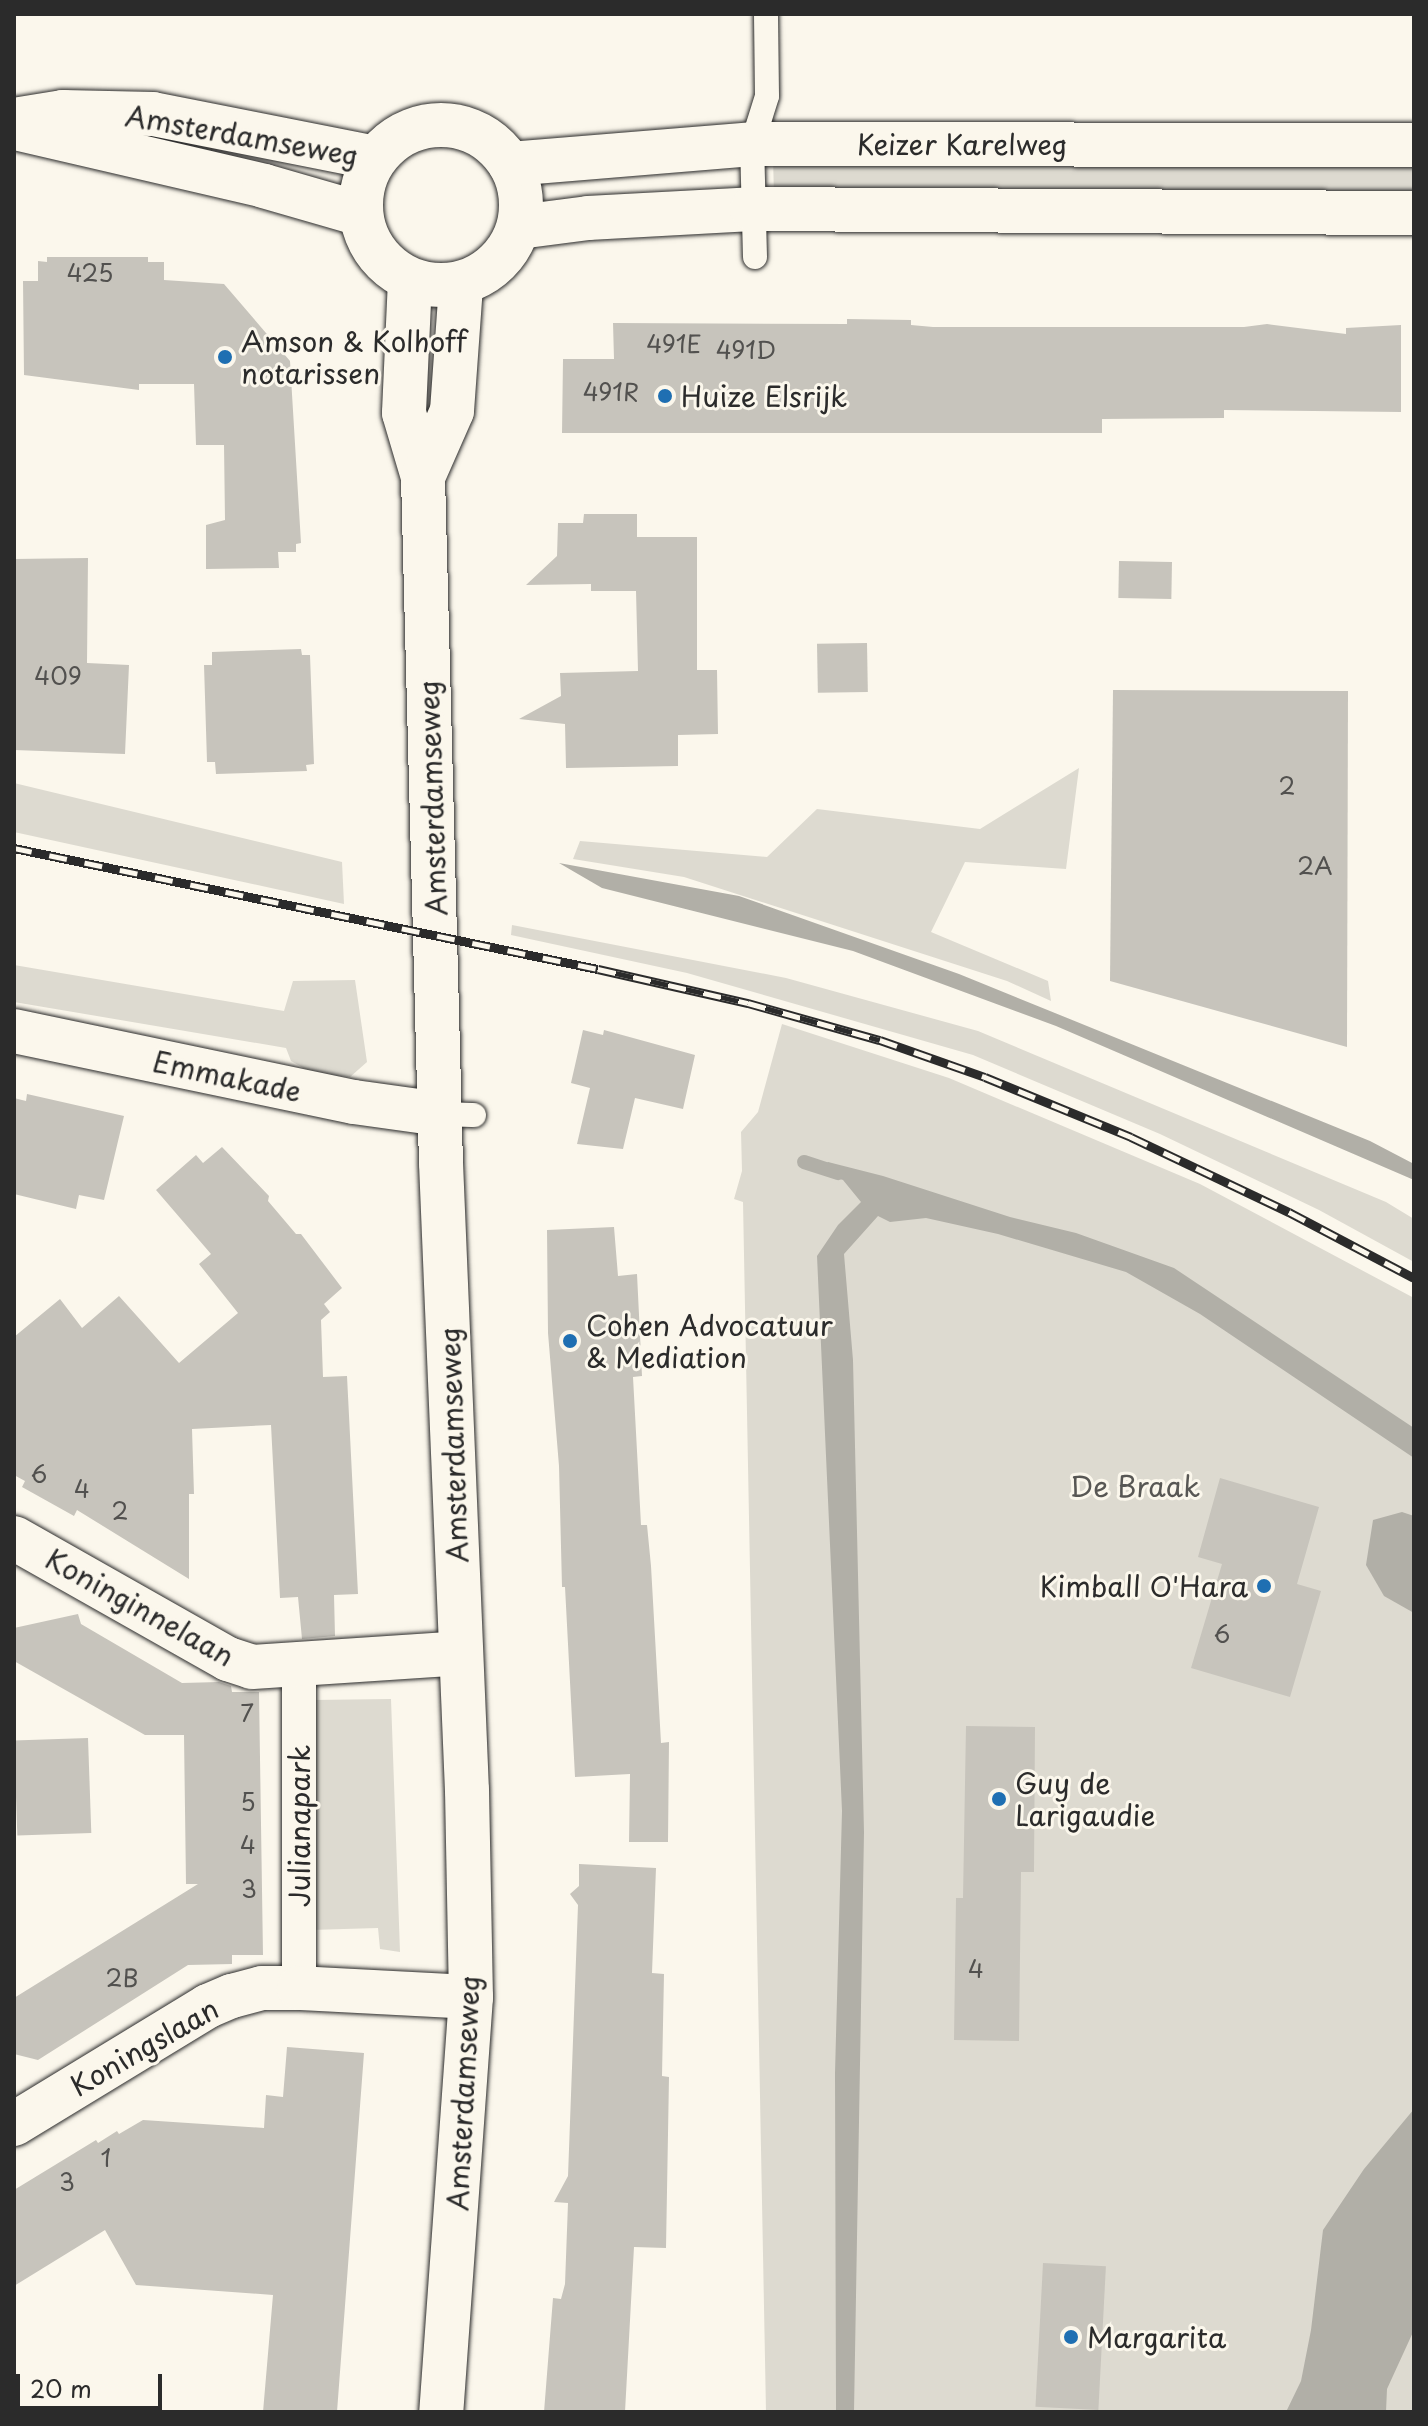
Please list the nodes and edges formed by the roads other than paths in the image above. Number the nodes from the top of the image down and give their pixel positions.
1 (766, 14) edge
2 (14, 120) edge
3 (14, 128) edge
4 (752, 144) junction
5 (1414, 145) edge
6 (375, 158) junction
7 (510, 164) junction
8 (752, 209) junction
9 (1414, 213) edge
10 (361, 214) junction
11 (519, 227) junction
12 (755, 257) dead end
13 (410, 280) junction
14 (461, 284) junction
15 (423, 477) junction
16 (14, 1031) edge
17 (457, 1115) junction
18 (14, 1538) edge
19 (461, 1653) junction
20 (299, 1663) junction
21 (299, 1988) junction
22 (471, 1997) junction
23 (14, 2124) edge
24 (441, 2412) edge

1 - 4 lane
2 - 6 main road, Amsterdamseweg
3 - 10 main road, Amsterdamseweg
4 - 5 main road, Keizer Karelweg
4 - 7 main road, Keizer Karelweg
4 - 8 lane
6 - 7 main road
6 - 10 main road
7 - 11 main road
8 - 9 main road
8 - 11 main road
8 - 12 lane
10 - 13 main road
11 - 14 main road
13 - 14 main road
13 - 15 main road, Amsterdamseweg
14 - 15 main road, Amsterdamseweg
15 - 17 main road, Amsterdamseweg
16 - 17 main road, Emmakade
17 - 19 main road, Amsterdamseweg
18 - 20 main road, Koninginnelaan
19 - 20 main road, Koninginnelaan
19 - 22 main road, Amsterdamseweg
20 - 21 street, Julianapark
21 - 22 main road, Koningslaan
21 - 23 main road, Koningslaan
22 - 24 main road, Amsterdamseweg

